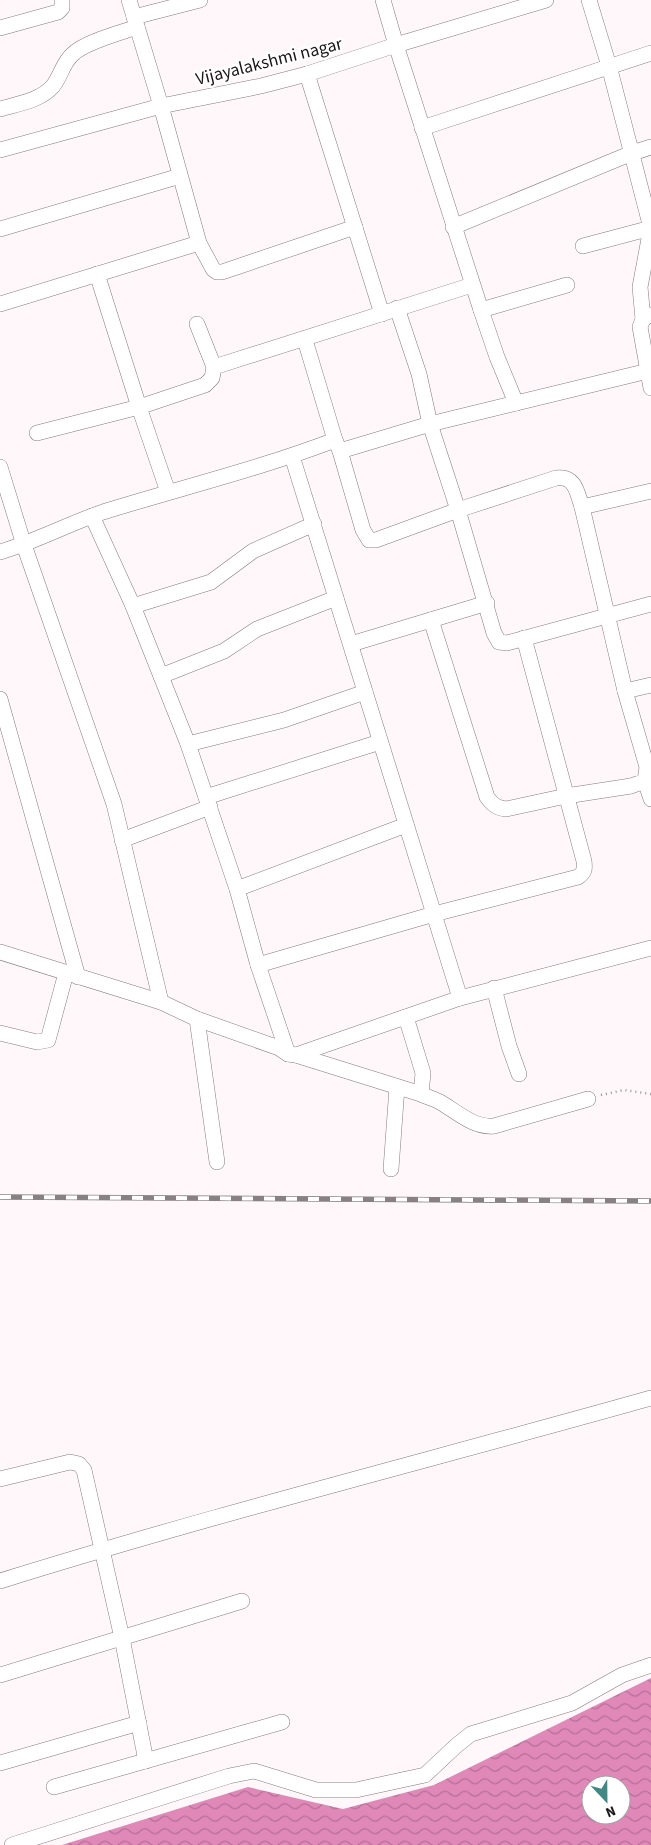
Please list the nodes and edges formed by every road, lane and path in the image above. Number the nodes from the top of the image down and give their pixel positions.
1 (62, 0) edge
2 (129, 0) edge
3 (200, 0) edge
4 (383, 0) edge
5 (546, 0) edge
6 (589, 0) edge
7 (135, 22) junction
8 (0, 28) edge
9 (396, 45) junction
10 (651, 53) edge
11 (609, 66) junction
12 (307, 74) junction
13 (161, 106) junction
14 (0, 109) edge
15 (422, 128) junction
16 (651, 147) edge
17 (0, 150) edge
18 (632, 153) junction
19 (180, 176) junction
20 (355, 227) junction
21 (453, 227) junction
22 (651, 228) edge
23 (0, 229) edge
24 (199, 243) junction
25 (582, 246) dead end
26 (98, 274) junction
27 (566, 285) dead end
28 (472, 286) junction
29 (0, 304) edge
30 (397, 308) junction
31 (481, 310) junction
32 (382, 314) junction
33 (647, 317) edge
34 (198, 324) dead end
35 (305, 340) junction
36 (214, 368) junction
37 (648, 371) junction
38 (651, 388) edge
39 (516, 404) junction
40 (139, 407) junction
41 (430, 424) junction
42 (37, 433) dead end
43 (338, 446) junction
44 (292, 456) junction
45 (0, 467) edge
46 (651, 491) edge
47 (168, 492) junction
48 (582, 507) junction
49 (458, 510) junction
50 (92, 516) junction
51 (314, 524) junction
52 (24, 545) junction
53 (0, 552) edge
54 (336, 598) junction
55 (487, 603) junction
56 (651, 604) edge
57 (133, 606) junction
58 (608, 616) junction
59 (431, 620) junction
60 (524, 638) junction
61 (351, 644) junction
62 (161, 676) junction
63 (651, 685) edge
64 (365, 692) junction
65 (626, 692) junction
66 (0, 699) edge
67 (380, 742) junction
68 (188, 744) junction
69 (651, 747) edge
70 (645, 762) junction
71 (644, 781) junction
72 (566, 796) junction
73 (651, 799) edge
74 (208, 802) junction
75 (406, 825) junction
76 (122, 840) junction
77 (238, 889) junction
78 (434, 914) junction
79 (651, 948) edge
80 (0, 952) edge
81 (258, 965) junction
82 (72, 975) junction
83 (494, 988) junction
84 (460, 998) junction
85 (161, 1002) junction
86 (406, 1017) junction
87 (197, 1019) junction
88 (0, 1033) edge
89 (292, 1055) junction
90 (519, 1074) dead end
91 (397, 1087) junction
92 (421, 1094) junction
93 (651, 1094) edge
94 (588, 1099) joint
95 (217, 1162) dead end
96 (391, 1169) dead end
97 (651, 1398) edge
98 (0, 1479) edge
99 (103, 1550) junction
100 (0, 1581) edge
101 (242, 1601) dead end
102 (122, 1638) junction
103 (651, 1666) edge
104 (0, 1675) edge
105 (282, 1722) dead end
106 (139, 1723) junction
107 (146, 1761) junction
108 (0, 1764) edge
109 (54, 1787) dead end
110 (12, 1845) edge

1 - 8 street
2 - 7 street
3 - 7 street
4 - 9 street
5 - 9 street, Vijayalakshmi nagar
6 - 11 street
7 - 13 street
7 - 14 street
9 - 12 street, Vijayalakshmi nagar
9 - 15 street
10 - 11 street
11 - 15 street
11 - 18 street
12 - 13 street, Vijayalakshmi nagar
12 - 20 street
13 - 17 street, Vijayalakshmi nagar
13 - 19 street
15 - 21 street
16 - 18 street
18 - 21 street
18 - 22 street
19 - 23 street
19 - 24 street
20 - 24 street
20 - 32 street
21 - 28 street
22 - 25 street
22 - 33 street
24 - 26 street
26 - 29 street
26 - 40 street
27 - 31 street
28 - 30 street
28 - 31 street
30 - 32 street
30 - 41 street
31 - 39 street
32 - 35 street
33 - 37 street
34 - 36 street
35 - 36 street
35 - 43 street
36 - 40 street
37 - 38 street
37 - 39 street
39 - 41 street
40 - 42 street
40 - 47 street
41 - 43 street
41 - 49 street
43 - 44 street
43 - 49 street
44 - 47 street
44 - 51 street
45 - 52 street
46 - 48 street
47 - 50 street
48 - 49 street
48 - 58 street
49 - 55 street
50 - 52 street
50 - 57 street
51 - 54 street
51 - 57 street
52 - 53 street
52 - 76 street
54 - 61 street
54 - 62 street
55 - 59 street
55 - 60 street
56 - 58 street
57 - 62 street
58 - 60 street
58 - 65 street
59 - 61 street
59 - 72 street
60 - 72 street
61 - 64 street
62 - 68 street
63 - 65 street
64 - 67 street
64 - 68 street
65 - 70 street
66 - 82 street
67 - 74 street
67 - 75 street
68 - 74 street
69 - 70 street
70 - 71 street
71 - 72 street
71 - 73 street
72 - 78 street
74 - 76 street
74 - 77 street
75 - 77 street
75 - 78 street
76 - 85 street
77 - 81 street
78 - 81 street
78 - 84 street
79 - 83 street
80 - 82 street
81 - 89 street
82 - 85 street
82 - 88 street
83 - 84 street
83 - 90 street
84 - 86 street
85 - 87 street
86 - 89 street
86 - 92 street
87 - 89 street
87 - 95 street
89 - 91 street
91 - 92 street
91 - 96 street
92 - 94 street
93 - 94 path
97 - 99 street
98 - 99 street
99 - 100 street
99 - 102 street
101 - 102 street
102 - 104 street
102 - 106 street
103 - 110 street
105 - 107 street
106 - 107 street
106 - 108 street
107 - 109 street

